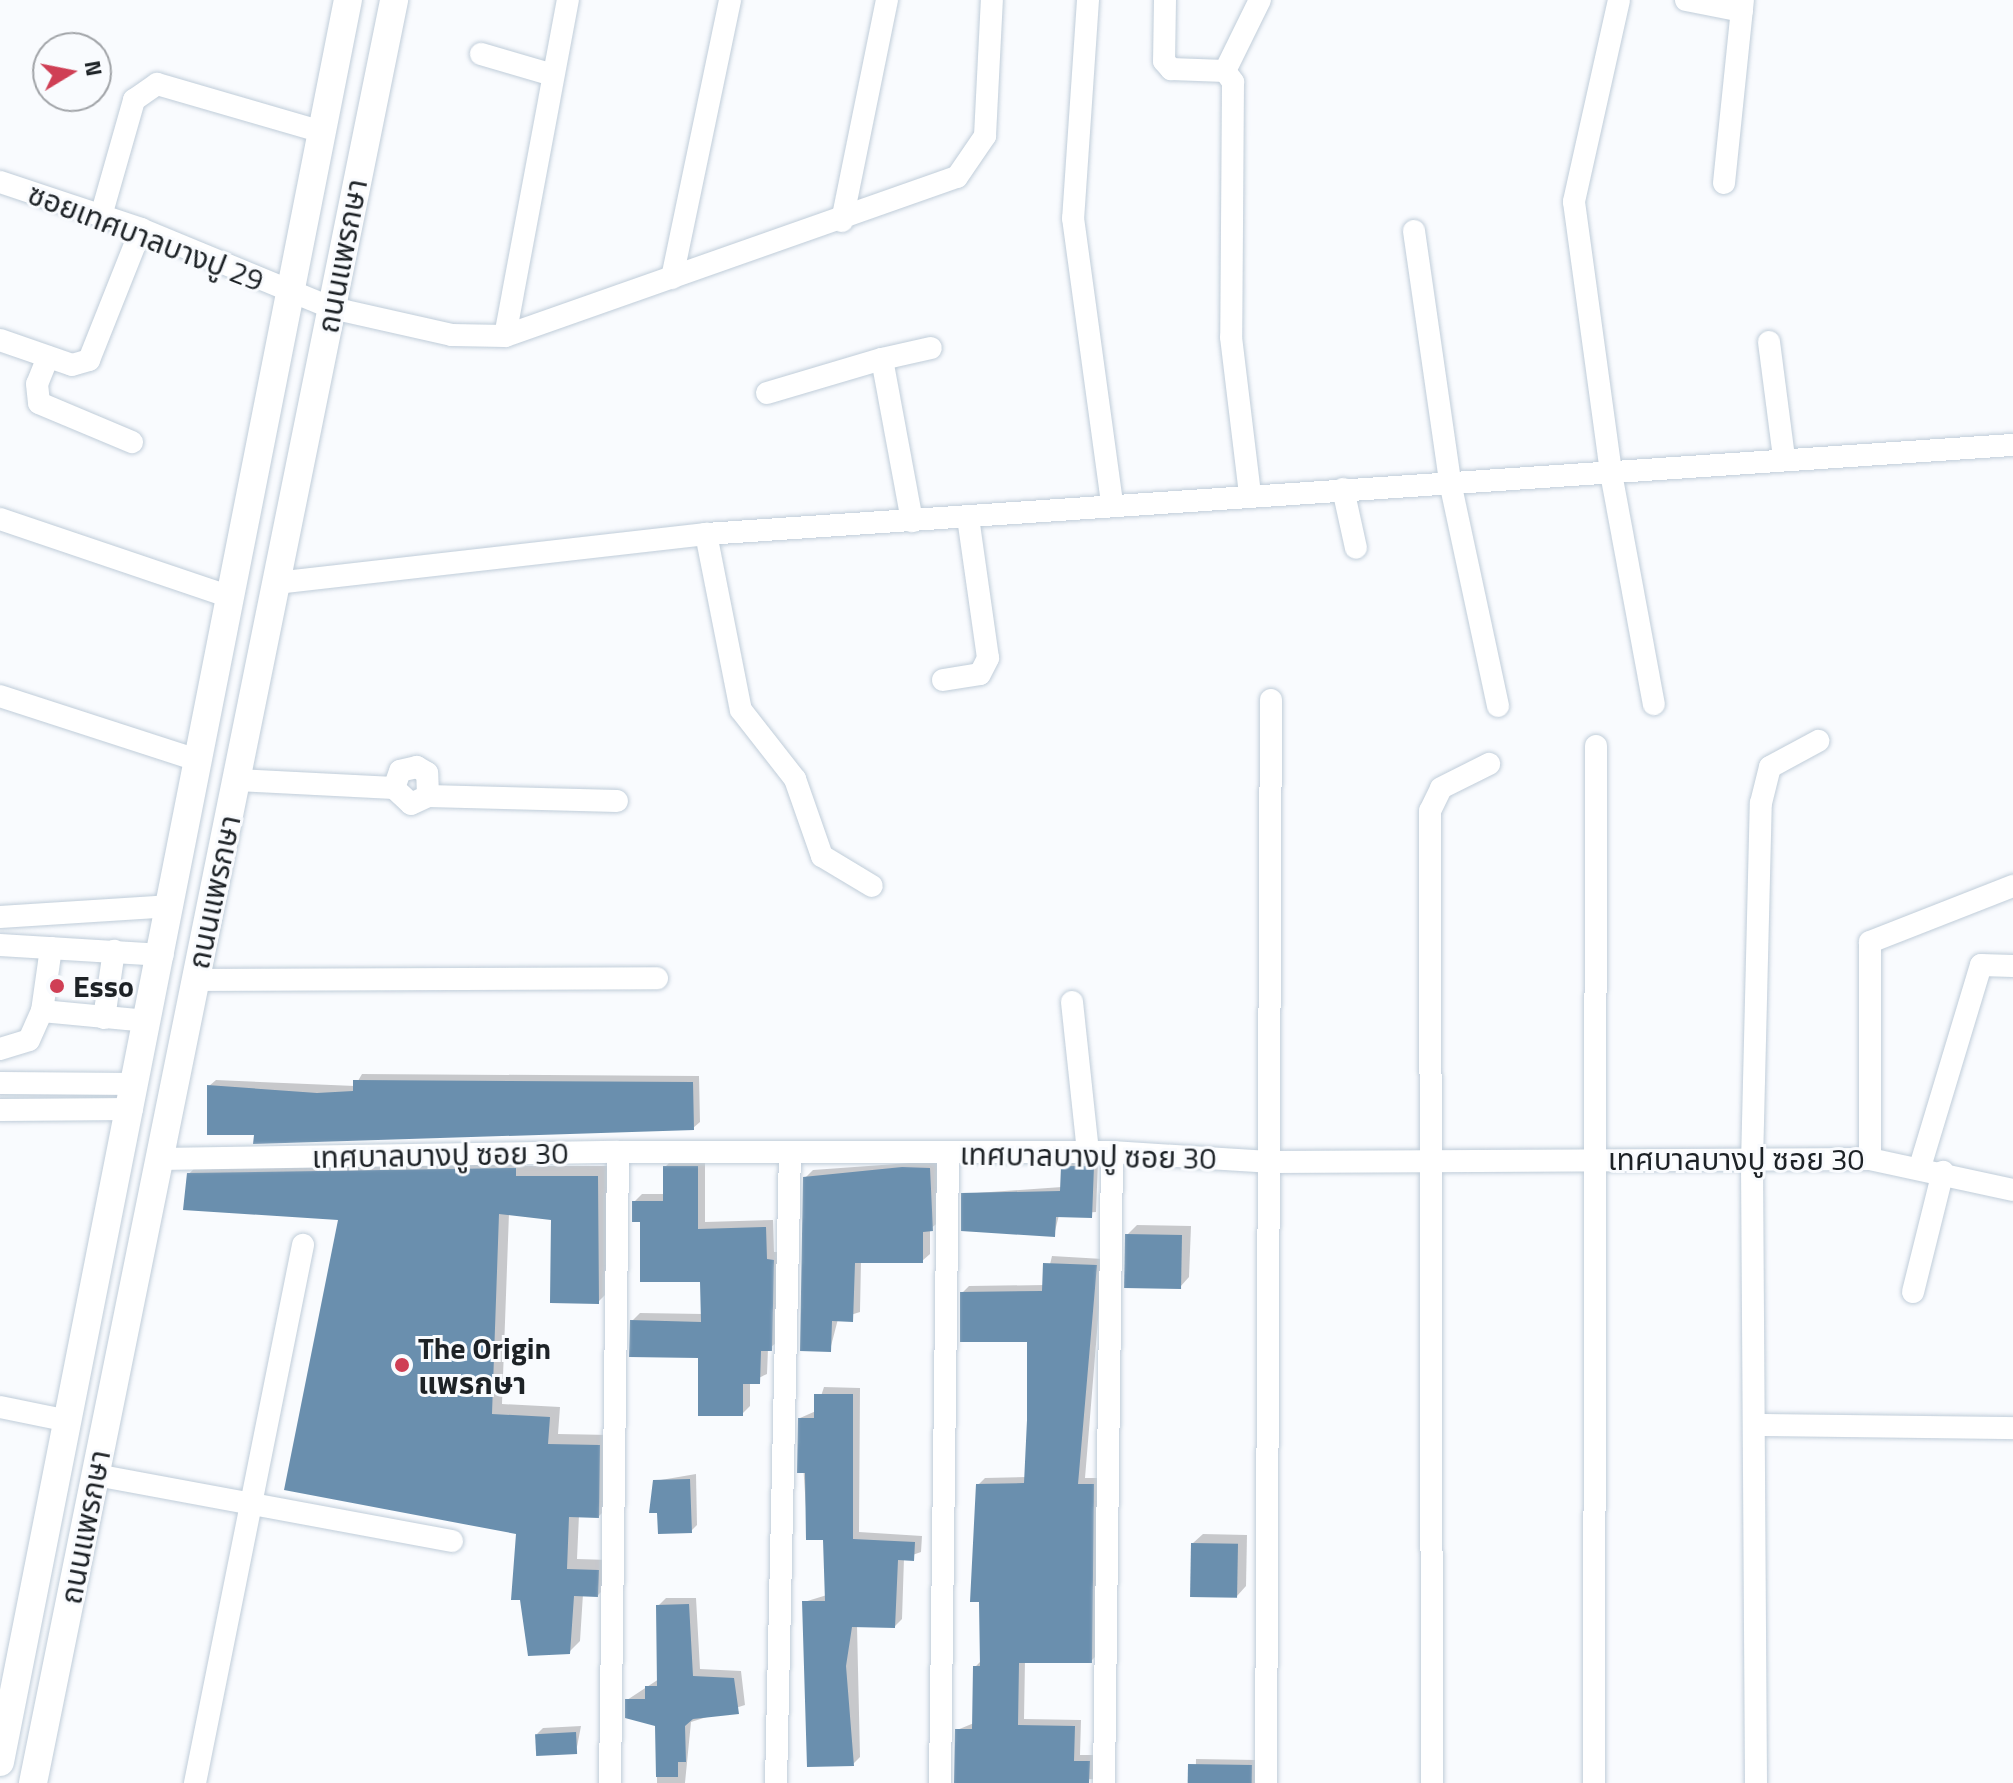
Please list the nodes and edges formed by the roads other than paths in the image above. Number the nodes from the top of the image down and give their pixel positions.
1 (348, 0) edge
2 (394, 0) edge
3 (568, 0) edge
4 (730, 0) edge
5 (887, 0) edge
6 (992, 0) edge
7 (1088, 0) edge
8 (1165, 0) edge
9 (1260, 0) edge
10 (1619, 0) edge
11 (1686, 0) edge
12 (1742, 6) edge
13 (481, 54) dead end
14 (1225, 71) junction
15 (553, 75) junction
16 (322, 132) junction
17 (0, 182) edge
18 (1724, 183) dead end
19 (101, 216) junction
20 (842, 221) junction
21 (141, 229) junction
22 (1414, 231) dead end
23 (672, 278) junction
24 (291, 292) junction
25 (332, 308) junction
26 (505, 336) junction
27 (0, 340) edge
28 (1769, 342) dead end
29 (931, 348) dead end
30 (48, 357) junction
31 (882, 359) junction
32 (767, 393) dead end
33 (132, 442) dead end
34 (2013, 445) edge
35 (1784, 458) junction
36 (1611, 473) junction
37 (1450, 482) junction
38 (1343, 489) junction
39 (1250, 495) junction
40 (1112, 504) junction
41 (968, 517) junction
42 (0, 519) edge
43 (912, 521) junction
44 (706, 534) junction
45 (1356, 548) dead end
46 (276, 583) junction
47 (231, 597) junction
48 (943, 680) dead end
49 (0, 696) edge
50 (1271, 700) dead end
51 (1654, 704) dead end
52 (1498, 706) dead end
53 (1818, 741) dead end
54 (1596, 746) dead end
55 (200, 761) junction
56 (1489, 764) dead end
57 (237, 780) junction
58 (394, 788) junction
59 (428, 796) junction
60 (617, 801) dead end
61 (872, 886) dead end
62 (2013, 886) edge
63 (172, 906) junction
64 (0, 917) edge
65 (0, 945) edge
66 (51, 948) junction
67 (114, 951) junction
68 (163, 955) junction
69 (2013, 966) edge
70 (657, 978) dead end
71 (196, 980) junction
72 (1072, 1002) dead end
73 (42, 1011) junction
74 (104, 1018) junction
75 (148, 1021) junction
76 (0, 1049) edge
77 (0, 1083) edge
78 (134, 1097) junction
79 (0, 1110) edge
80 (618, 1152) junction
81 (790, 1152) junction
82 (1088, 1152) junction
83 (1112, 1152) junction
84 (948, 1153) junction
85 (1597, 1158) junction
86 (160, 1159) junction
87 (1436, 1159) junction
88 (1870, 1159) junction
89 (1273, 1162) junction
90 (1752, 1163) junction
91 (1920, 1167) junction
92 (1943, 1172) junction
93 (2013, 1190) edge
94 (303, 1245) dead end
95 (1913, 1292) dead end
96 (0, 1407) edge
97 (68, 1421) junction
98 (1755, 1425) junction
99 (2013, 1428) edge
100 (96, 1475) junction
101 (256, 1503) junction
102 (452, 1541) dead end
103 (6, 1699) edge
104 (3, 1732) edge
105 (0, 1762) edge
106 (33, 1783) edge
107 (195, 1783) edge
108 (610, 1783) edge
109 (776, 1783) edge
110 (940, 1783) edge
111 (1104, 1783) edge
112 (1266, 1783) edge
113 (1432, 1783) edge
114 (1594, 1783) edge
115 (1756, 1783) edge

1 - 16 main road, ถนนแพรกษา
2 - 25 main road, ถนนแพรกษา
3 - 15 street
4 - 23 street
5 - 20 street
6 - 20 street
7 - 40 street
8 - 14 street
9 - 14 street
10 - 36 street
11 - 12 street
12 - 18 street
13 - 15 street
14 - 39 street
15 - 26 street
16 - 19 street
16 - 24 main road, ถนนแพรกษา
17 - 19 street, ซอยเทศบาลบางปู 29
19 - 21 street, ซอยเทศบาลบางปู 29
20 - 23 street
21 - 24 street, ซอยเทศบาลบางปู 29
21 - 30 street
22 - 37 street
23 - 26 street
24 - 25 street, ซอยเทศบาลบางปู 29
24 - 47 main road, ถนนแพรกษา
25 - 26 street, ซอยเทศบาลบางปู 29
25 - 46 main road, ถนนแพรกษา
27 - 30 street
28 - 35 street
29 - 31 street
30 - 33 street
31 - 32 street
31 - 43 street
34 - 35 street
35 - 36 street
36 - 37 street
36 - 51 street
37 - 38 street
37 - 52 street
38 - 39 street
38 - 45 street
39 - 40 street
40 - 41 street
41 - 43 street
41 - 48 street
42 - 47 street
43 - 44 street
44 - 46 street
44 - 61 street
46 - 57 main road, ถนนแพรกษา
47 - 55 main road, ถนนแพรกษา
49 - 55 street
50 - 89 street
53 - 90 street
54 - 85 street
55 - 63 main road, ถนนแพรกษา
56 - 87 street
57 - 58 street
57 - 71 main road, ถนนแพรกษา
58 - 59 street
58 - 59 street
59 - 60 street
62 - 88 street
63 - 64 street
63 - 68 main road, ถนนแพรกษา
65 - 66 street
66 - 67 street
66 - 73 street
67 - 68 street
67 - 74 street
68 - 75 main road, ถนนแพรกษา
69 - 91 street
70 - 71 street
71 - 86 main road, ถนนแพรกษา
72 - 82 street
73 - 74 street
73 - 76 street
74 - 75 street
75 - 78 main road, ถนนแพรกษา
77 - 78 street
78 - 79 street
78 - 97 main road, ถนนแพรกษา
80 - 81 street, เทศบาลบางปู ซอย 30
80 - 86 street, เทศบาลบางปู ซอย 30
80 - 108 street
81 - 84 street, เทศบาลบางปู ซอย 30
81 - 109 street
82 - 83 street, เทศบาลบางปู ซอย 30
82 - 84 street, เทศบาลบางปู ซอย 30
83 - 89 street, เทศบาลบางปู ซอย 30
83 - 111 street
84 - 110 street
85 - 87 street, เทศบาลบางปู ซอย 30
85 - 90 street, เทศบาลบางปู ซอย 30
85 - 114 street
86 - 100 main road, ถนนแพรกษา
87 - 89 street, เทศบาลบางปู ซอย 30
87 - 113 street
88 - 90 street, เทศบาลบางปู ซอย 30
88 - 91 street, เทศบาลบางปู ซอย 30
89 - 112 street
90 - 98 street
91 - 92 street, เทศบาลบางปู ซอย 30
92 - 93 street, เทศบาลบางปู ซอย 30
92 - 95 street
94 - 101 street
96 - 97 street
97 - 103 main road, ถนนแพรกษา
98 - 99 street
98 - 115 street
100 - 101 street
100 - 106 main road, ถนนแพรกษา
101 - 102 street
101 - 107 street
103 - 104 main road, ถนนแพรกษา
104 - 105 main road, ถนนแพรกษา

